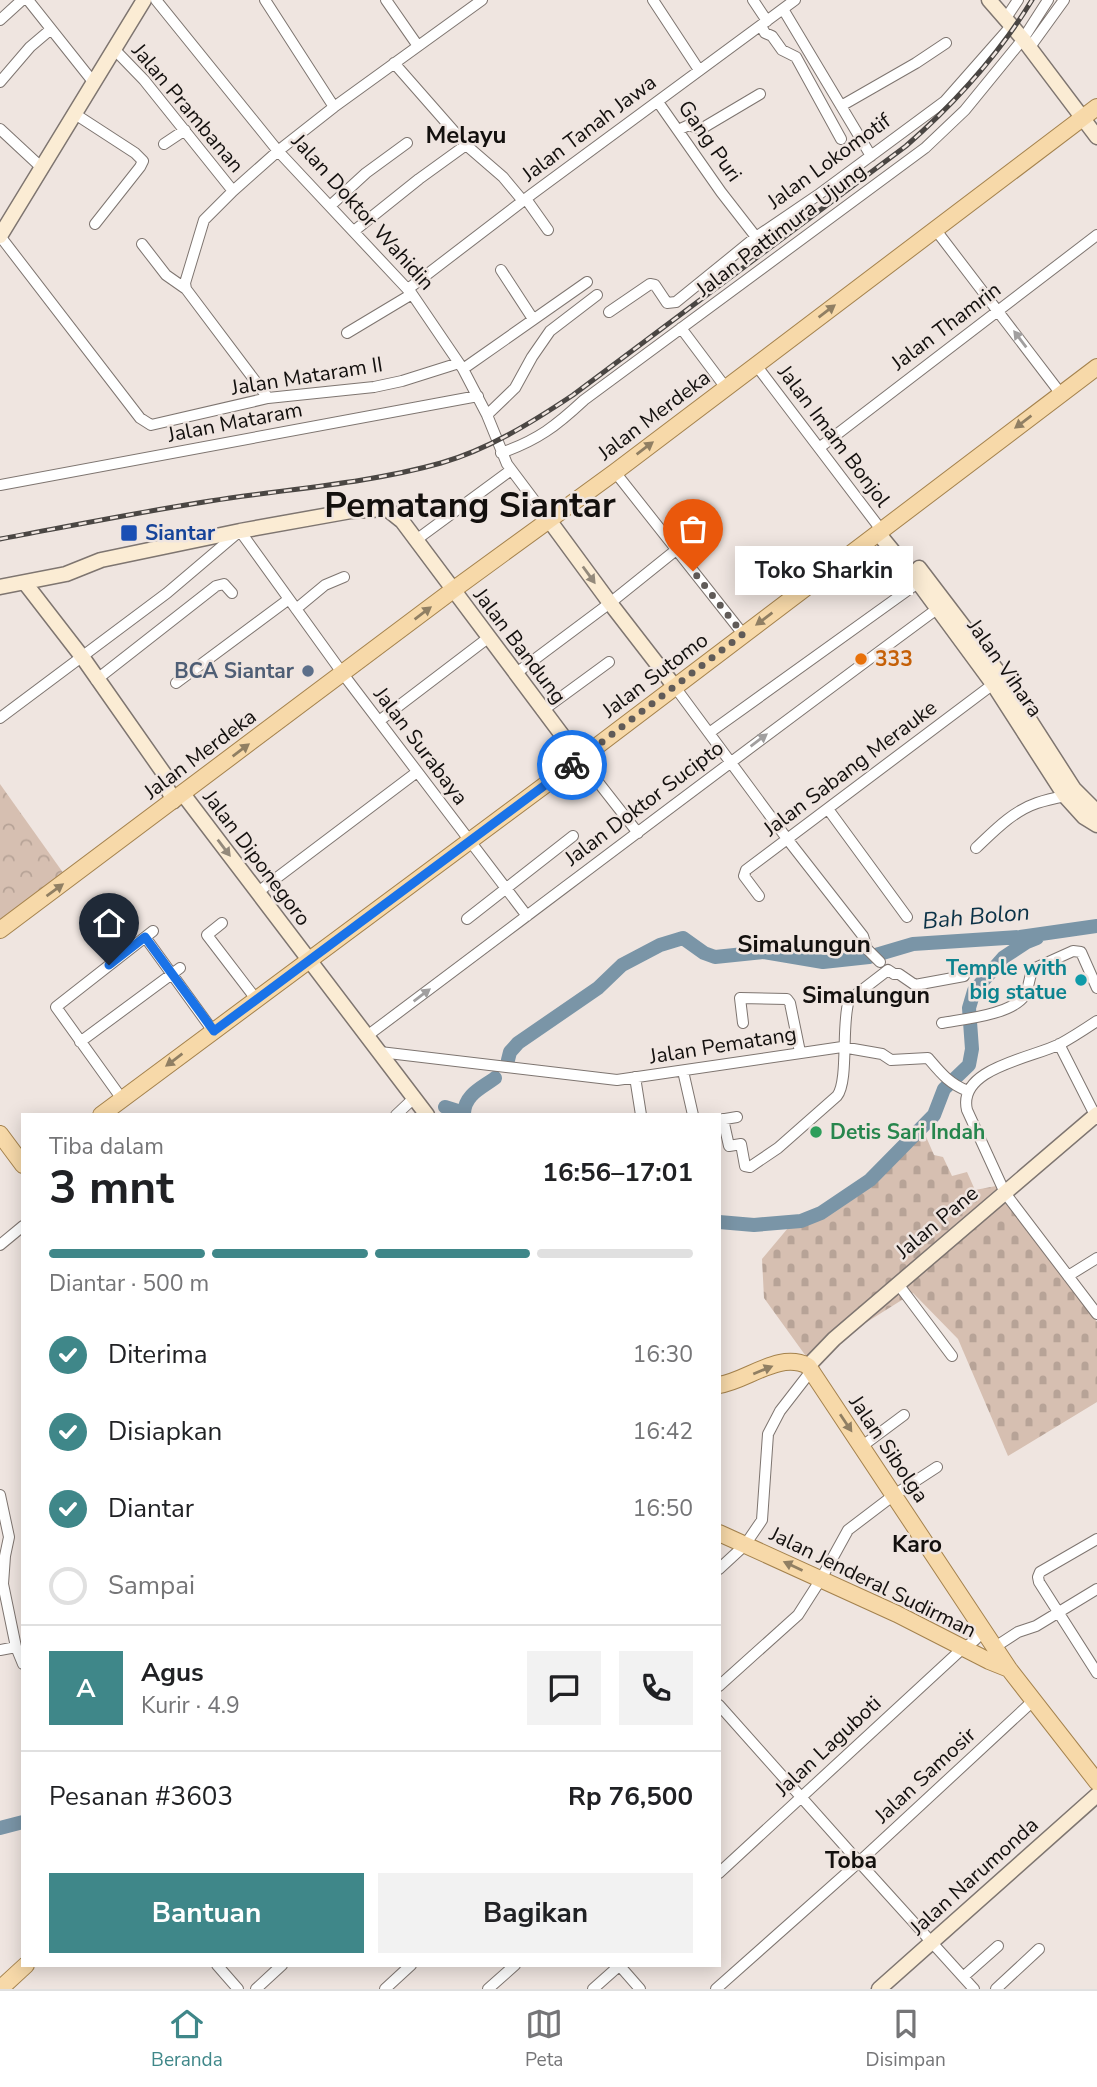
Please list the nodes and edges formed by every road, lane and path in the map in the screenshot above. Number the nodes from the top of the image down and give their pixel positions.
1 (22, 0) edge
2 (28, 0) edge
3 (156, 0) edge
4 (265, 0) edge
5 (386, 0) edge
6 (482, 0) edge
7 (653, 0) edge
8 (752, 0) edge
9 (794, 0) edge
10 (989, 0) edge
11 (1018, 0) edge
12 (1048, 0) edge
13 (1063, 0) edge
14 (140, 2) edge
15 (783, 9) junction
16 (0, 20) edge
17 (1009, 21) junction
18 (764, 23) junction
19 (50, 30) junction
20 (946, 43) dead end
21 (1026, 43) junction
22 (418, 46) junction
23 (114, 49) junction
24 (394, 63) junction
25 (699, 70) junction
26 (0, 82) edge
27 (94, 83) junction
28 (760, 94) dead end
29 (658, 102) junction
30 (841, 106) junction
31 (334, 107) junction
32 (1097, 107) edge
33 (75, 114) junction
34 (1083, 117) junction
35 (0, 129) edge
36 (185, 130) junction
37 (678, 130) junction
38 (1097, 137) edge
39 (841, 139) dead end
40 (407, 143) dead end
41 (164, 144) dead end
42 (466, 145) junction
43 (278, 151) junction
44 (871, 156) junction
45 (42, 168) junction
46 (233, 191) junction
47 (524, 200) junction
48 (330, 206) junction
49 (95, 223) dead end
50 (548, 229) dead end
51 (935, 229) junction
52 (355, 231) junction
53 (1097, 235) edge
54 (0, 236) edge
55 (755, 237) junction
56 (142, 244) dead end
57 (501, 270) dead end
58 (587, 282) dead end
59 (186, 289) junction
60 (410, 292) junction
61 (597, 295) dead end
62 (999, 310) junction
63 (609, 312) dead end
64 (533, 319) junction
65 (681, 328) junction
66 (347, 333) dead end
67 (756, 365) junction
68 (461, 366) junction
69 (1097, 367) edge
70 (726, 388) junction
71 (1061, 394) junction
72 (478, 396) junction
73 (268, 398) junction
74 (487, 415) junction
75 (819, 448) junction
76 (501, 453) junction
77 (511, 470) junction
78 (615, 472) junction
79 (0, 485) edge
80 (549, 520) junction
81 (882, 530) junction
82 (240, 531) junction
83 (416, 540) junction
84 (676, 550) junction
85 (344, 577) dead end
86 (922, 580) junction
87 (24, 583) junction
88 (0, 587) edge
89 (453, 590) junction
90 (232, 593) dead end
91 (289, 599) junction
92 (610, 603) junction
93 (941, 605) junction
94 (296, 609) junction
95 (743, 634) junction
96 (488, 638) junction
97 (82, 658) junction
98 (609, 662) dead end
99 (343, 674) junction
100 (515, 674) junction
101 (96, 680) junction
102 (997, 681) junction
103 (176, 683) dead end
104 (675, 687) junction
105 (542, 711) junction
106 (0, 718) edge
107 (379, 721) junction
108 (709, 733) junction
109 (580, 759) junction
110 (730, 761) junction
111 (417, 772) junction
112 (181, 795) junction
113 (1072, 799) junction
114 (828, 809) junction
115 (1097, 812) edge
116 (1097, 825) edge
117 (638, 833) junction
118 (573, 836) dead end
119 (788, 840) junction
120 (469, 841) junction
121 (976, 848) dead end
122 (505, 888) junction
123 (258, 892) junction
124 (760, 897) dead end
125 (527, 916) junction
126 (907, 917) dead end
127 (467, 919) dead end
128 (222, 923) dead end
129 (0, 930) edge
130 (308, 961) junction
131 (880, 962) dead end
132 (176, 971) junction
133 (964, 976) dead end
134 (1097, 988) edge
135 (256, 999) junction
136 (1097, 1021) edge
137 (743, 1023) dead end
138 (942, 1023) dead end
139 (214, 1031) junction
140 (367, 1036) junction
141 (80, 1042) junction
142 (1059, 1045) junction
143 (843, 1048) junction
144 (380, 1052) junction
145 (800, 1052) junction
146 (683, 1071) junction
147 (635, 1077) junction
148 (968, 1091) junction
149 (122, 1099) junction
150 (416, 1100) junction
151 (104, 1113) edge
152 (399, 1113) edge
153 (426, 1113) edge
154 (641, 1113) edge
155 (693, 1113) edge
156 (1096, 1116) edge
157 (737, 1117) dead end
158 (721, 1120) edge
159 (0, 1132) edge
160 (21, 1143) edge
161 (21, 1162) edge
162 (1005, 1193) junction
163 (21, 1228) edge
164 (0, 1245) edge
165 (1097, 1258) edge
166 (1068, 1276) junction
167 (898, 1284) junction
168 (1097, 1314) edge
169 (953, 1356) dead end
170 (809, 1369) junction
171 (721, 1385) edge
172 (904, 1415) dead end
173 (862, 1447) junction
174 (937, 1467) dead end
175 (0, 1495) edge
176 (894, 1495) junction
177 (721, 1534) edge
178 (1097, 1539) edge
179 (745, 1545) junction
180 (721, 1567) edge
181 (821, 1579) junction
182 (1097, 1589) edge
183 (1058, 1613) junction
184 (981, 1626) junction
185 (16, 1647) junction
186 (995, 1647) junction
187 (963, 1648) junction
188 (0, 1650) edge
189 (21, 1659) edge
190 (1010, 1669) junction
191 (1097, 1673) edge
192 (721, 1684) edge
193 (1034, 1700) junction
194 (721, 1706) edge
195 (1097, 1782) edge
196 (1097, 1795) edge
197 (801, 1797) junction
198 (859, 1862) junction
199 (721, 1871) edge
200 (933, 1941) junction
201 (998, 1947) dead end
202 (1039, 1949) dead end
203 (24, 1967) edge
204 (219, 1967) edge
205 (280, 1967) edge
206 (409, 1967) edge
207 (513, 1967) edge
208 (618, 1967) edge
209 (622, 1967) edge
210 (964, 1977) junction
211 (0, 1989) edge
212 (238, 1989) edge
213 (256, 1989) edge
214 (385, 1989) edge
215 (488, 1989) edge
216 (593, 1989) edge
217 (640, 1989) edge
218 (716, 1989) edge
219 (879, 1989) edge
220 (974, 1989) edge
221 (996, 1989) edge

1 - 16 street
2 - 19 street
3 - 43 street, Jalan Doktor Wahidin
4 - 31 street
5 - 22 street
6 - 22 street, Jalan Prambanan
7 - 25 street
8 - 18 street
9 - 15 street, Jalan Tanah Jawa
10 - 17 street
11 - 17 street, Jalan Lokomotif
12 - 21 street, Jalan Pattimura Ujung
13 - 21 street
14 - 23 street
15 - 18 street, Jalan Tanah Jawa
15 - 30 street
17 - 21 street
17 - 44 street, Jalan Lokomotif
18 - 25 street, Jalan Tanah Jawa
18 - 39 street
19 - 26 street
19 - 27 street
20 - 30 street
21 - 34 street
21 - 65 street, Jalan Pattimura Ujung
22 - 24 street, Jalan Prambanan
23 - 27 street
23 - 36 street, Jalan Prambanan
24 - 31 street, Jalan Prambanan
24 - 42 street
25 - 29 street, Jalan Tanah Jawa
27 - 33 street
28 - 37 street
29 - 37 street, Gang Puri
29 - 47 street, Jalan Tanah Jawa
30 - 44 street
31 - 43 street, Jalan Prambanan
32 - 34 main road, Jalan Merdeka
33 - 45 street
33 - 49 street
34 - 38 street
34 - 51 main road, Jalan Merdeka
35 - 45 street
36 - 41 street
36 - 46 street, Jalan Prambanan
37 - 55 street, Gang Puri
40 - 48 street
42 - 47 street
42 - 52 street
43 - 46 street, Jalan Prambanan
43 - 48 street, Jalan Doktor Wahidin
44 - 55 street, Jalan Lokomotif
45 - 54 street
46 - 59 street, Jalan Prambanan
47 - 50 street
47 - 60 street, Jalan Tanah Jawa
48 - 52 street, Jalan Doktor Wahidin
51 - 62 street
67 -> 51 main road, Jalan Merdeka
52 - 60 street, Jalan Doktor Wahidin
53 - 62 street, Jalan Thamrin
54 - 73 street, Jalan Mataram II
55 - 63 street, Jalan Lokomotif
56 - 59 street
57 - 64 street
58 - 64 street, Jalan Mataram II
59 - 73 street
60 - 66 street, Jalan Tanah Jawa
60 - 68 street, Jalan Doktor Wahidin
61 - 74 street
71 -> 62 street
62 - 75 street, Jalan Thamrin
64 - 68 street, Jalan Mataram II
65 - 70 street
65 - 76 street, Jalan Pattimura Ujung
67 - 70 main road, Jalan Merdeka
67 - 75 street, Jalan Imam Bonjol
68 - 72 street, Jalan Doktor Wahidin
68 - 73 street, Jalan Mataram II
69 - 71 main road, Jalan Sutomo
78 -> 70 main road, Jalan Merdeka
71 -> 81 main road, Jalan Sutomo
72 - 74 street, Jalan Doktor Wahidin
72 - 79 street, Jalan Mataram
74 - 76 street, Jalan Doktor Wahidin
75 - 81 street, Jalan Imam Bonjol
76 - 77 street, Jalan Doktor Wahidin
77 - 80 street, Jalan Doktor Wahidin
77 - 83 street
78 - 80 main road, Jalan Merdeka
78 - 84 street
80 - 89 main road, Jalan Merdeka
80 -> 92 street, Jalan Doktor Wahidin
81 - 86 street, Jalan Vihara
81 -> 95 main road, Jalan Sutomo
82 - 83 street, Jalan Bandung
82 - 87 street
82 - 91 street, Jalan Surabaya
82 - 97 street
83 - 89 street, Jalan Bandung
84 - 92 street
84 - 95 street
85 - 94 street
86 - 93 street, Jalan Vihara
86 - 108 street
87 - 88 street
87 - 97 street, Jalan Diponegoro
89 - 96 street, Jalan Bandung
99 -> 89 main road, Jalan Merdeka
90 - 101 street
91 - 94 street, Jalan Surabaya
91 - 103 street
92 - 100 street
92 - 104 street, Jalan Doktor Wahidin
93 - 102 street, Jalan Vihara
110 -> 93 street, Jalan Doktor Sucipto
94 - 99 street, Jalan Surabaya
95 - 104 main road, Jalan Sutomo
96 - 100 street, Jalan Bandung
96 - 107 street
97 - 101 street, Jalan Diponegoro
97 - 106 street
98 - 105 street
99 - 107 street, Jalan Surabaya
112 -> 99 main road, Jalan Merdeka
100 - 105 street, Jalan Bandung
101 - 112 street, Jalan Diponegoro
102 - 113 street, Jalan Vihara
102 - 114 street, Jalan Sabang Merauke
104 - 108 street, Jalan Doktor Wahidin
104 - 109 main road, Jalan Sutomo
105 - 109 street, Jalan Bandung
107 - 111 street, Jalan Surabaya
108 - 110 street, Jalan Doktor Wahidin
109 - 117 street
109 - 120 main road, Jalan Sutomo
110 - 117 street, Jalan Doktor Sucipto
110 - 119 street, Jalan Doktor Wahidin
111 - 120 street, Jalan Surabaya
111 - 123 street
112 -> 123 street, Jalan Diponegoro
129 -> 112 main road, Jalan Merdeka
113 - 115 street, Jalan Vihara
113 - 116 street, Jalan Vihara
113 - 121 street
114 - 119 street, Jalan Sabang Merauke
114 - 126 street
117 - 125 street, Jalan Doktor Sucipto
118 - 122 street
119 - 124 street, Jalan Sabang Merauke
119 - 131 street, Jalan Doktor Wahidin
120 - 122 street, Jalan Surabaya
120 - 130 main road, Jalan Sutomo
122 - 125 street, Jalan Surabaya
122 - 127 street
123 - 130 street, Jalan Diponegoro
140 -> 125 street, Jalan Doktor Sucipto
128 - 135 street
130 - 135 main road, Jalan Sutomo
130 - 140 street, Jalan Diponegoro
132 - 139 street
132 - 141 street
132 - 141 street
133 - 143 street
134 - 138 street
135 - 139 main road, Jalan Sutomo
136 - 142 street
137 - 145 street
139 -> 149 main road, Jalan Sutomo
140 - 144 street, Jalan Diponegoro
141 - 149 street
142 - 148 street
142 - 156 street
143 - 145 street, Jalan Pematang
143 - 148 street, Jalan Pematang
143 - 158 street
144 - 147 street, Jalan Pematang
144 - 150 street, Jalan Diponegoro
145 - 146 street, Jalan Pematang
146 - 147 street, Jalan Pematang
146 - 155 street
147 - 154 street
148 - 162 street
149 - 151 main road, Jalan Sutomo
150 - 152 street
150 - 153 street, Jalan Diponegoro
156 - 162 street, Jalan Pane
157 - 158 street
159 - 160 main road
159 - 161 main road
162 - 166 street
162 - 167 street, Jalan Pane
163 - 164 street
165 - 166 street
166 - 168 street
167 - 169 street
167 - 170 street, Jalan Pane
171 -> 170 main road
170 -> 173 main road, Jalan Sibolga
170 - 179 street
172 - 173 street
173 - 176 main road, Jalan Sibolga
174 - 176 street
175 - 185 street
176 - 181 street
176 - 184 main road, Jalan Sibolga
177 - 179 main road, Jalan Jenderal Sudirman
178 - 183 street
179 - 180 street
181 -> 179 main road, Jalan Jenderal Sudirman
181 - 187 main road, Jalan Jenderal Sudirman
181 - 192 street
182 - 183 street
183 - 186 street
183 - 191 street
184 - 186 main road, Jalan Sibolga
184 - 187 street, Jalan Laguboti
185 - 188 street
185 - 189 street
186 - 190 main road, Jalan Sibolga
187 - 190 main road, Jalan Jenderal Sudirman
187 - 197 street, Jalan Laguboti
190 - 193 main road, Jalan Sibolga
193 - 195 main road, Jalan Sibolga
193 - 198 street, Jalan Samosir
194 - 197 street
196 - 200 street, Jalan Narumonda
197 - 198 street
197 - 199 street, Jalan Laguboti
198 - 200 street
198 - 218 street, Jalan Samosir
200 - 210 street
200 - 219 street, Jalan Narumonda
201 - 210 street
202 - 221 street
203 - 211 main road
204 - 212 street
205 - 213 street
206 - 214 street
207 - 215 street
208 - 216 street
209 - 217 street
210 - 220 street

